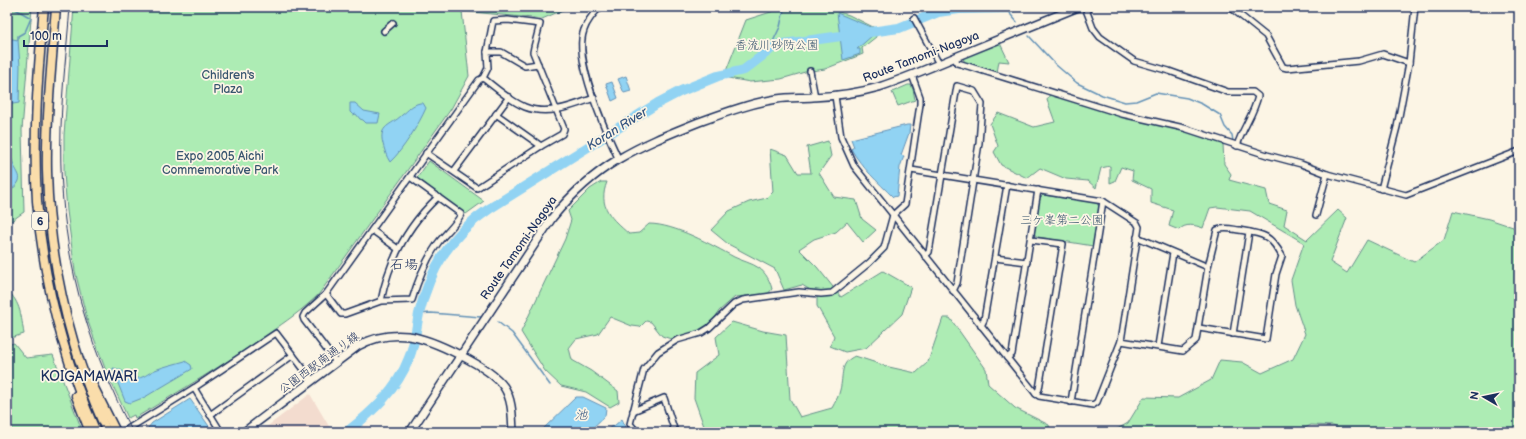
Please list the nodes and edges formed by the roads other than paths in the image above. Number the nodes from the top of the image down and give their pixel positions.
1 (44, 7) edge
2 (56, 7) edge
3 (600, 7) edge
4 (1078, 7) edge
5 (1085, 7) edge
6 (1230, 7) edge
7 (1415, 7) edge
8 (914, 18) dead end
9 (393, 23) dead end
10 (384, 31) dead end
11 (487, 52) junction
12 (955, 57) junction
13 (1408, 63) junction
14 (538, 64) junction
15 (939, 64) junction
16 (810, 71) dead end
17 (912, 74) junction
18 (483, 78) junction
19 (835, 96) junction
20 (509, 97) junction
21 (815, 97) junction
22 (594, 98) junction
23 (556, 110) junction
24 (496, 114) junction
25 (541, 146) junction
26 (1237, 146) junction
27 (1519, 151) edge
28 (426, 153) junction
29 (618, 158) junction
30 (911, 170) junction
31 (454, 171) junction
32 (1327, 174) junction
33 (942, 175) junction
34 (410, 177) junction
35 (974, 179) junction
36 (1007, 185) junction
37 (1381, 189) junction
38 (1038, 190) junction
39 (438, 197) junction
40 (1103, 201) junction
41 (893, 215) junction
42 (1316, 215) dead end
43 (372, 230) junction
44 (1249, 232) junction
45 (1138, 237) junction
46 (1031, 240) junction
47 (398, 249) junction
48 (43, 253) junction
49 (1173, 253) junction
50 (925, 256) junction
51 (995, 258) junction
52 (1027, 262) junction
53 (1208, 267) junction
54 (953, 291) junction
55 (326, 294) junction
56 (381, 301) junction
57 (980, 326) junction
58 (1199, 328) junction
59 (71, 333) junction
60 (1232, 334) junction
61 (1120, 342) junction
62 (1158, 346) junction
63 (293, 355) junction
64 (461, 355) junction
65 (1007, 358) junction
66 (336, 362) junction
67 (312, 380) junction
68 (194, 388) junction
69 (1036, 394) junction
70 (1071, 402) junction
71 (633, 411) junction
72 (210, 415) junction
73 (90, 432) edge
74 (96, 432) edge
75 (107, 432) edge
76 (116, 432) edge
77 (123, 432) edge
78 (221, 432) edge
79 (244, 432) edge
80 (410, 432) edge
81 (513, 432) edge
82 (637, 432) edge
83 (675, 432) edge

1 - 48 main road, 6
2 - 59 main road, 6
3 - 22 street
4 - 12 main road, Route Tamomi-Nagoya
5 - 26 street
6 - 13 street
7 - 13 street
8 - 15 street
9 - 10 street
11 - 14 street
11 - 14 street
11 - 18 street
12 - 15 main road, Route Tamomi-Nagoya
12 - 26 street
13 - 37 street
14 - 23 street
15 - 17 main road, Route Tamomi-Nagoya
16 - 21 street
17 - 19 main road, Route Tamomi-Nagoya
17 - 30 street
18 - 20 street
18 - 28 street
19 - 21 main road, Route Tamomi-Nagoya
19 - 41 street
20 - 23 street
20 - 24 street
21 - 29 main road, Route Tamomi-Nagoya
22 - 23 street
22 - 29 street
23 - 25 street
24 - 25 street
24 - 31 street
25 - 31 street
26 - 32 street
27 - 37 street
28 - 31 street
28 - 34 street
29 - 64 main road, Route Tamomi-Nagoya
30 - 33 street
30 - 41 street
32 - 37 street
32 - 42 street
33 - 35 street
33 - 35 street
33 - 50 street
34 - 39 street
34 - 43 street
35 - 36 street
35 - 54 street
36 - 38 street
36 - 51 street
38 - 40 street
38 - 46 street
39 - 47 street
39 - 56 street
40 - 45 street
40 - 70 street
41 - 50 street
41 - 71 street
43 - 47 street
43 - 55 street
44 - 53 street
44 - 60 street
44 - 60 street
45 - 49 street
45 - 61 street
46 - 52 street
46 - 69 street
47 - 56 street
48 - 73 main road, 6
48 - 74 main road, 6
49 - 53 street
49 - 62 street
50 - 54 street
51 - 52 street
51 - 57 street
52 - 65 street
53 - 58 street
54 - 57 street
55 - 56 street
55 - 66 street
57 - 65 street
58 - 60 street
58 - 62 street
59 - 75 main road, 6
59 - 76 main road, 6
61 - 62 street
61 - 70 street
63 - 67 street
63 - 68 street
63 - 72 street
64 - 66 main road, 公園西駅南通り線
64 - 80 main road, Route Tamomi-Nagoya
64 - 81 main road, 公園西駅南通り線
65 - 69 street
66 - 67 main road, 公園西駅南通り線
67 - 79 main road, 公園西駅南通り線
68 - 72 street
68 - 77 street
69 - 70 street
71 - 82 street
71 - 83 street
72 - 78 street

